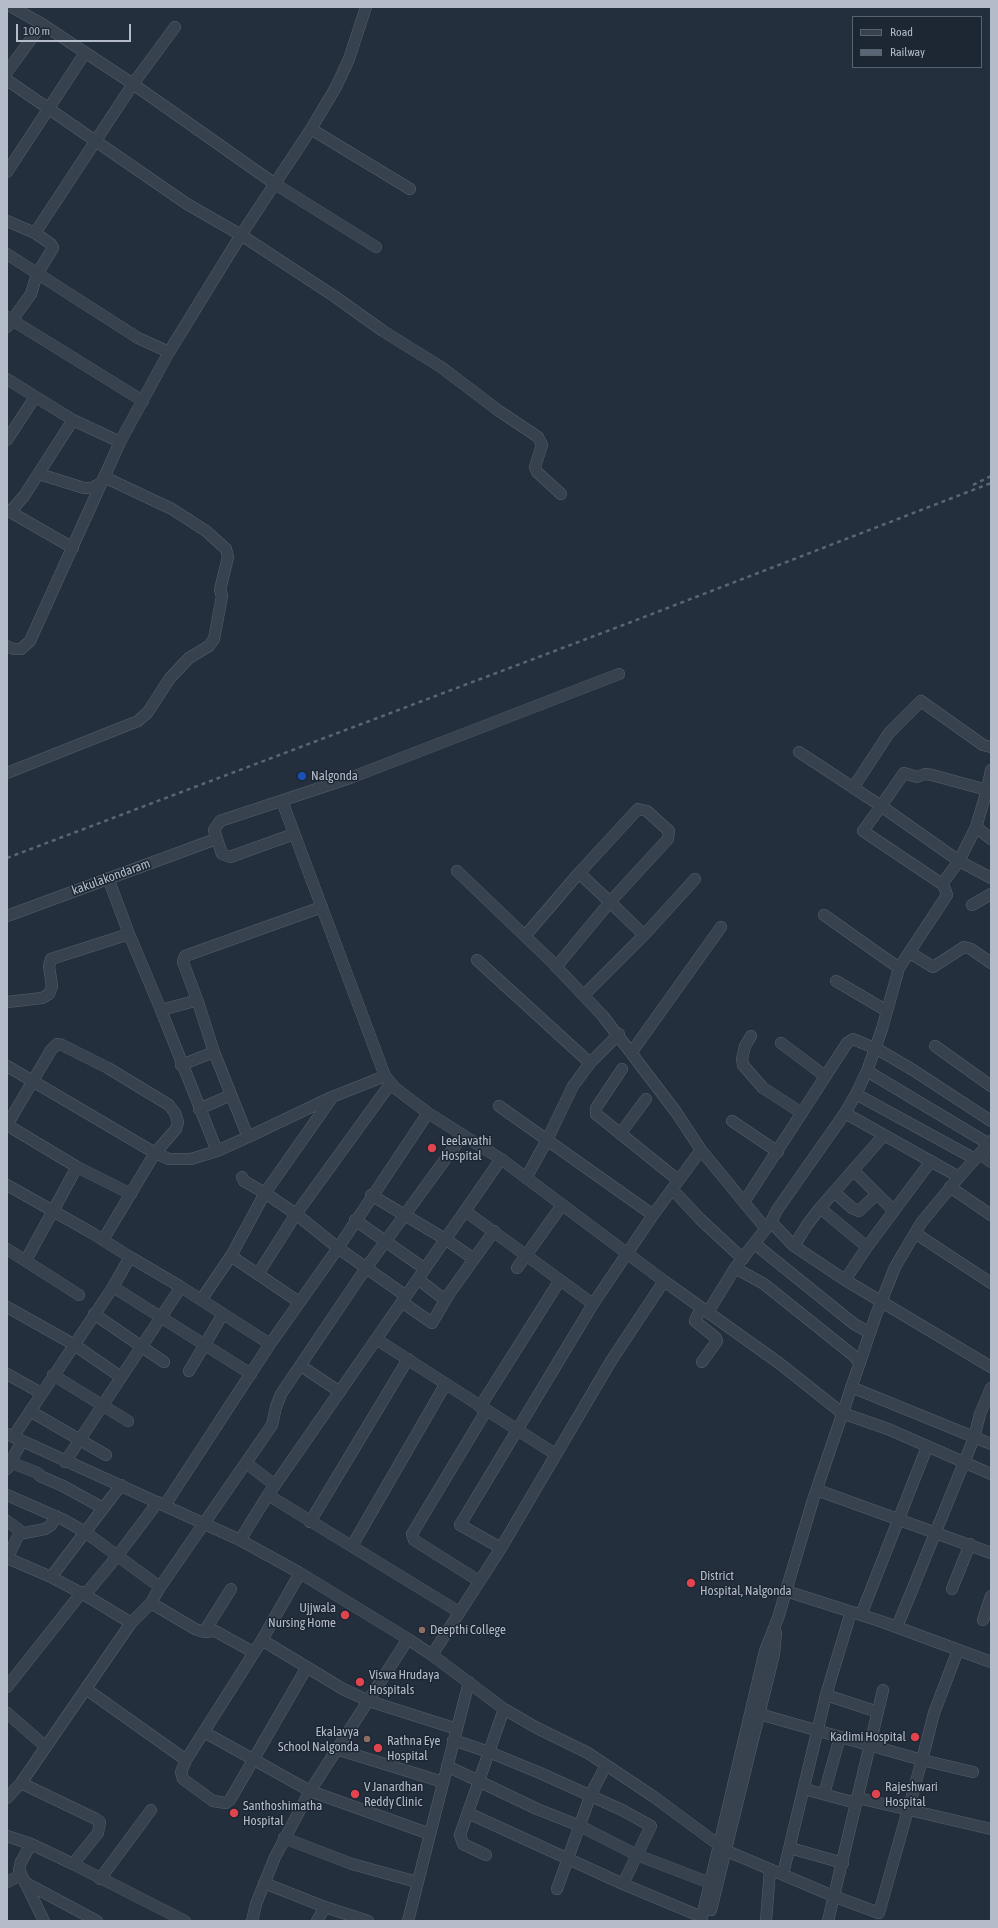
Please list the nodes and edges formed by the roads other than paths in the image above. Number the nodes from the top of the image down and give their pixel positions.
1 (12, 7) edge
2 (366, 7) edge
3 (42, 24) junction
4 (175, 26) dead end
5 (85, 53) junction
6 (7, 72) edge
7 (7, 80) edge
8 (133, 84) junction
9 (48, 108) junction
10 (311, 129) junction
11 (96, 141) junction
12 (7, 172) edge
13 (275, 184) junction
14 (410, 189) dead end
15 (7, 221) edge
16 (35, 233) junction
17 (241, 235) junction
18 (376, 247) dead end
19 (7, 254) edge
20 (37, 274) junction
21 (9, 322) edge
22 (169, 352) junction
23 (7, 379) edge
24 (35, 397) junction
25 (144, 400) junction
26 (73, 420) junction
27 (7, 440) edge
28 (120, 442) junction
29 (38, 474) junction
30 (103, 480) junction
31 (561, 494) dead end
32 (9, 511) edge
33 (73, 548) junction
34 (7, 646) edge
35 (619, 674) dead end
36 (991, 747) edge
37 (798, 752) dead end
38 (991, 770) edge
39 (7, 773) edge
40 (853, 788) junction
41 (987, 790) junction
42 (282, 801) junction
43 (881, 806) junction
44 (976, 827) junction
45 (294, 834) junction
46 (216, 839) junction
47 (991, 839) edge
48 (959, 860) junction
49 (457, 871) dead end
50 (579, 873) junction
51 (108, 878) junction
52 (991, 878) edge
53 (694, 879) dead end
54 (942, 884) junction
55 (991, 894) edge
56 (610, 902) junction
57 (972, 905) dead end
58 (322, 907) junction
59 (824, 915) dead end
60 (7, 916) edge
61 (721, 927) dead end
62 (129, 934) junction
63 (644, 935) junction
64 (525, 936) junction
65 (910, 953) junction
66 (477, 960) dead end
67 (991, 963) edge
68 (556, 967) junction
69 (899, 968) junction
70 (836, 981) dead end
71 (584, 995) junction
72 (7, 1002) edge
73 (198, 1002) junction
74 (161, 1010) junction
75 (887, 1010) junction
76 (619, 1034) junction
77 (751, 1036) dead end
78 (781, 1043) dead end
79 (935, 1046) dead end
80 (875, 1048) junction
81 (214, 1052) junction
82 (631, 1053) junction
83 (590, 1062) junction
84 (181, 1065) junction
85 (7, 1066) edge
86 (622, 1068) dead end
87 (867, 1071) junction
88 (825, 1076) junction
89 (388, 1079) junction
90 (33, 1080) junction
91 (991, 1086) edge
92 (856, 1094) junction
93 (231, 1095) junction
94 (332, 1097) junction
95 (646, 1099) dead end
96 (500, 1106) dead end
97 (199, 1109) junction
98 (428, 1113) junction
99 (802, 1113) junction
100 (845, 1113) junction
101 (732, 1121) dead end
102 (991, 1121) edge
103 (7, 1125) edge
104 (620, 1134) junction
105 (884, 1135) junction
106 (463, 1136) junction
107 (248, 1137) junction
108 (547, 1140) junction
109 (990, 1143) edge
110 (701, 1150) junction
111 (217, 1151) junction
112 (778, 1152) junction
113 (155, 1153) junction
114 (977, 1156) junction
115 (501, 1159) junction
116 (931, 1161) junction
117 (991, 1162) edge
118 (77, 1167) junction
119 (853, 1170) junction
120 (242, 1177) dead end
121 (959, 1177) junction
122 (526, 1178) junction
123 (675, 1184) junction
124 (7, 1185) edge
125 (950, 1187) junction
126 (834, 1192) junction
127 (265, 1193) junction
128 (131, 1194) junction
129 (877, 1194) junction
130 (372, 1195) junction
131 (744, 1202) junction
132 (562, 1205) junction
133 (820, 1208) junction
134 (893, 1210) junction
135 (465, 1211) junction
136 (53, 1212) junction
137 (990, 1213) edge
138 (296, 1214) junction
139 (653, 1215) junction
140 (405, 1216) junction
141 (355, 1220) junction
142 (768, 1226) junction
143 (494, 1231) junction
144 (915, 1233) junction
145 (103, 1240) junction
146 (445, 1240) junction
147 (385, 1241) junction
148 (755, 1244) junction
149 (794, 1246) junction
150 (867, 1247) junction
151 (338, 1248) junction
152 (7, 1249) edge
153 (627, 1253) junction
154 (527, 1255) junction
155 (231, 1256) junction
156 (130, 1257) junction
157 (474, 1259) junction
158 (743, 1259) junction
159 (26, 1260) junction
160 (366, 1268) junction
161 (517, 1268) dead end
162 (735, 1268) junction
163 (258, 1274) junction
164 (422, 1274) junction
165 (560, 1280) junction
166 (845, 1280) junction
167 (664, 1281) junction
168 (991, 1283) edge
169 (113, 1287) junction
170 (181, 1287) junction
171 (79, 1295) dead end
172 (404, 1299) junction
173 (201, 1300) junction
174 (445, 1300) junction
175 (300, 1302) junction
176 (881, 1303) junction
177 (593, 1304) junction
178 (7, 1307) edge
179 (705, 1310) junction
180 (94, 1314) junction
181 (223, 1314) junction
182 (160, 1318) junction
183 (870, 1333) junction
184 (376, 1339) junction
185 (204, 1343) junction
186 (73, 1344) junction
187 (270, 1344) junction
188 (141, 1346) junction
189 (408, 1359) junction
190 (164, 1362) dead end
191 (702, 1362) dead end
192 (860, 1363) junction
193 (301, 1366) junction
194 (991, 1367) edge
195 (189, 1371) dead end
196 (7, 1374) edge
197 (251, 1374) junction
198 (53, 1375) junction
199 (121, 1377) junction
200 (445, 1385) junction
201 (851, 1387) junction
202 (991, 1388) edge
203 (340, 1392) junction
204 (41, 1393) junction
205 (102, 1405) junction
206 (483, 1409) junction
207 (30, 1411) junction
208 (842, 1413) junction
209 (980, 1414) junction
210 (991, 1418) edge
211 (128, 1421) dead end
212 (516, 1430) junction
213 (14, 1437) edge
214 (974, 1438) junction
215 (79, 1440) junction
216 (991, 1444) edge
217 (927, 1447) junction
218 (555, 1454) junction
219 (106, 1455) dead end
220 (65, 1462) junction
221 (964, 1462) junction
222 (246, 1463) junction
223 (8, 1464) edge
224 (991, 1474) edge
225 (120, 1485) junction
226 (275, 1485) junction
227 (817, 1490) junction
228 (7, 1495) edge
229 (268, 1496) junction
230 (161, 1503) junction
231 (103, 1508) junction
232 (56, 1516) junction
233 (900, 1519) junction
234 (7, 1521) edge
235 (204, 1522) junction
236 (310, 1522) junction
237 (85, 1532) junction
238 (935, 1533) junction
239 (19, 1534) junction
240 (240, 1540) junction
241 (970, 1544) junction
242 (352, 1546) junction
243 (501, 1548) junction
244 (991, 1552) edge
245 (118, 1555) junction
246 (7, 1558) edge
247 (300, 1573) junction
248 (51, 1577) junction
249 (479, 1581) junction
250 (160, 1586) junction
251 (231, 1589) dead end
252 (952, 1589) dead end
253 (786, 1591) junction
254 (84, 1594) junction
255 (991, 1596) edge
256 (151, 1602) junction
257 (459, 1612) junction
258 (856, 1613) junction
259 (778, 1618) junction
260 (983, 1620) dead end
261 (131, 1623) junction
262 (897, 1627) junction
263 (204, 1632) junction
264 (408, 1639) junction
265 (262, 1640) junction
266 (958, 1650) junction
267 (253, 1652) junction
268 (432, 1654) junction
269 (991, 1662) edge
270 (307, 1666) junction
271 (469, 1682) junction
272 (7, 1686) edge
273 (86, 1689) junction
274 (883, 1690) dead end
275 (826, 1694) junction
276 (369, 1701) junction
277 (504, 1709) junction
278 (878, 1712) junction
279 (7, 1713) edge
280 (759, 1714) junction
281 (457, 1729) junction
282 (818, 1731) junction
283 (204, 1732) junction
284 (840, 1737) junction
285 (453, 1740) junction
286 (871, 1746) junction
287 (46, 1747) junction
288 (336, 1749) junction
289 (489, 1752) junction
290 (253, 1758) junction
291 (186, 1760) junction
292 (922, 1760) junction
293 (606, 1765) junction
294 (446, 1766) junction
295 (973, 1772) dead end
296 (479, 1780) junction
297 (21, 1782) junction
298 (443, 1782) junction
299 (804, 1789) junction
300 (310, 1791) junction
301 (591, 1794) junction
302 (824, 1794) junction
303 (7, 1798) edge
304 (857, 1801) junction
305 (151, 1810) dead end
306 (908, 1811) junction
307 (468, 1813) junction
308 (580, 1826) junction
309 (991, 1829) edge
310 (430, 1834) junction
311 (7, 1836) edge
312 (284, 1838) junction
313 (31, 1844) junction
314 (723, 1848) junction
315 (790, 1848) junction
316 (486, 1855) dead end
317 (637, 1855) junction
318 (569, 1858) junction
319 (843, 1863) junction
320 (73, 1864) junction
321 (770, 1870) junction
322 (783, 1874) junction
323 (24, 1879) junction
324 (100, 1879) junction
325 (7, 1882) edge
326 (417, 1882) junction
327 (264, 1883) junction
328 (710, 1883) junction
329 (624, 1884) junction
330 (557, 1889) dead end
331 (833, 1896) junction
332 (325, 1908) junction
333 (171, 1918) edge
334 (703, 1920) edge
335 (44, 1921) edge
336 (97, 1921) edge
337 (184, 1921) edge
338 (252, 1921) edge
339 (317, 1921) edge
340 (368, 1921) edge
341 (408, 1921) edge
342 (766, 1921) edge
343 (828, 1921) edge

1 - 3 street
2 - 10 street
3 - 5 street
3 - 6 street
4 - 8 street
5 - 8 street
5 - 9 street
7 - 9 street
8 - 11 street
8 - 13 street
9 - 11 street
9 - 12 street
10 - 13 street
10 - 14 street
11 - 16 street
11 - 17 street
13 - 17 street
13 - 18 street
15 - 16 street
16 - 20 street
17 - 22 street
17 - 31 street
19 - 20 street
20 - 21 street
20 - 22 street
21 - 25 street
22 - 25 street
23 - 24 street
24 - 26 street
24 - 27 street
25 - 28 street
26 - 28 street
26 - 29 street
28 - 30 street
29 - 30 street
29 - 32 street
30 - 33 street
30 - 39 street
32 - 33 street
33 - 34 street
35 - 42 street
36 - 40 street
37 - 40 street
38 - 41 street
40 - 43 street
41 - 43 street
41 - 44 street
42 - 45 street
42 - 46 street
43 - 48 street
43 - 54 street
44 - 47 street
44 - 48 street
45 - 46 street
45 - 58 street
46 - 51 street, kakulakondaram
48 - 52 street
48 - 54 street
49 - 64 street
50 - 56 street
50 - 56 street
50 - 64 street
51 - 60 street, kakulakondaram
51 - 62 street
53 - 63 street
54 - 65 street
55 - 57 street
56 - 63 street
56 - 68 street
58 - 73 street
58 - 89 street
59 - 69 street
61 - 82 street
62 - 72 street
62 - 74 street
63 - 71 street
64 - 68 street
65 - 67 street
65 - 69 street
66 - 83 street
68 - 71 street
69 - 75 street
70 - 75 street
71 - 76 street
73 - 74 street
73 - 81 street
74 - 84 street
75 - 80 street
76 - 82 street
76 - 83 street
77 - 99 street
78 - 88 street
79 - 91 street
80 - 87 street
80 - 88 street
80 - 102 street
81 - 84 street
81 - 93 street
82 - 110 street
83 - 108 street
84 - 97 street
85 - 90 street
86 - 104 street
87 - 92 street
87 - 109 street
88 - 99 street
89 - 94 street
89 - 98 street
89 - 138 street
90 - 103 street
90 - 113 street
90 - 113 street
92 - 100 street
92 - 114 street
93 - 97 street
93 - 107 street
94 - 107 street
94 - 127 street
95 - 104 street
96 - 108 street
97 - 111 street
98 - 106 street
98 - 130 street
99 - 112 street
100 - 105 street
100 - 142 street
101 - 112 street
103 - 118 street
104 - 123 street
105 - 116 street
105 - 119 street
106 - 115 street
106 - 140 street
107 - 111 street
108 - 122 street
108 - 139 street
109 - 114 street
110 - 123 street
110 - 131 street
111 - 113 street
112 - 131 street
113 - 128 street
114 - 117 street
114 - 121 street
115 - 122 street
115 - 135 street
116 - 121 street
116 - 134 street
118 - 128 street
118 - 136 street
119 - 126 street
119 - 129 street
120 - 127 street
121 - 125 street
122 - 132 street
123 - 139 street
123 - 158 street
124 - 136 street
125 - 137 street
125 - 144 street
126 - 129 street
126 - 133 street
127 - 138 street
127 - 155 street
128 - 145 street
129 - 134 street
130 - 140 street
130 - 141 street
131 - 142 street
132 - 153 street
132 - 154 street
133 - 149 street
133 - 150 street
134 - 150 street
135 - 143 street
135 - 146 street
136 - 145 street
136 - 159 street
138 - 151 street
138 - 163 street
139 - 153 street
140 - 146 street
140 - 147 street
141 - 147 street
141 - 151 street
142 - 148 street
142 - 149 street
143 - 154 street
143 - 157 street
144 - 168 street
144 - 176 street
145 - 156 street
146 - 157 street
146 - 164 street
147 - 160 street
147 - 164 street
148 - 158 street
148 - 183 street
149 - 166 street
150 - 166 street
151 - 160 street
151 - 175 street
152 - 159 street
153 - 167 street
153 - 177 street
154 - 161 street
154 - 165 street
155 - 163 street
155 - 173 street
156 - 169 street
156 - 170 street
157 - 174 street
158 - 162 street
159 - 171 street
160 - 172 street
160 - 193 street
162 - 179 street
162 - 192 street
163 - 175 street
164 - 172 street
164 - 174 street
165 - 177 street
165 - 206 street
166 - 176 street
167 - 179 street
167 - 218 street
169 - 180 street
169 - 182 street
170 - 173 street
170 - 182 street
172 - 174 street
172 - 184 street
173 - 181 street
175 - 187 street
176 - 183 street
176 - 194 street
177 - 212 street
178 - 186 street
179 - 191 street
179 - 208 street
180 - 186 street
180 - 188 street
181 - 185 street
181 - 187 street
182 - 185 street
182 - 188 street
183 - 192 street
184 - 189 street
184 - 203 street
185 - 195 street
185 - 197 street
186 - 198 street
186 - 199 street
187 - 197 street
188 - 190 street
188 - 199 street
189 - 200 street
189 - 236 street
192 - 201 street
193 - 203 street
193 - 222 street
196 - 204 street
197 - 230 street
198 - 204 street
198 - 205 street
199 - 205 street
200 - 206 street
200 - 242 street
201 - 208 street
201 - 214 street
202 - 209 street
203 - 226 street
204 - 207 street
205 - 211 street
205 - 215 street
206 - 212 street
206 - 249 street
207 - 213 street
207 - 215 street
208 - 217 street
208 - 227 street
209 - 210 street
209 - 214 street
212 - 218 street
212 - 243 street
213 - 220 street
213 - 223 street
214 - 216 street
214 - 221 street
215 - 219 street
215 - 220 street
217 - 221 street
217 - 233 street
218 - 243 street
220 - 225 street
221 - 224 street
221 - 238 street
222 - 226 street
222 - 235 street
223 - 231 street
225 - 230 street
225 - 231 street
226 - 229 street
227 - 233 street
227 - 253 street
228 - 232 street
229 - 236 street
229 - 240 street
230 - 235 street
230 - 245 street
231 - 237 street
232 - 237 street
232 - 239 street
233 - 238 street
233 - 258 street
234 - 239 street
235 - 240 street
235 - 250 street
236 - 242 street
237 - 245 street
237 - 248 street
238 - 241 street
238 - 262 street
239 - 246 street
240 - 247 street
241 - 244 street
241 - 252 street
242 - 257 street
243 - 249 street
245 - 250 street
245 - 254 street
246 - 248 street
247 - 264 street
247 - 265 street
248 - 254 street
249 - 257 street
250 - 256 street
251 - 263 street
253 - 258 street
253 - 259 street
254 - 261 street
254 - 272 street
255 - 260 street
256 - 261 street
256 - 263 street
257 - 268 street
258 - 262 street
258 - 275 street
259 - 280 street
259 - 314 street
261 - 273 street
262 - 266 street
263 - 267 street
264 - 268 street
264 - 276 street
265 - 267 street
265 - 270 street
266 - 269 street
266 - 292 street
267 - 283 street
268 - 271 street
270 - 276 street
270 - 290 street
271 - 277 street
271 - 281 street
273 - 287 street
273 - 291 street
274 - 278 street
275 - 278 street
275 - 282 street
276 - 281 street
276 - 288 street
277 - 289 street
277 - 293 street
278 - 286 street
279 - 287 street
280 - 282 street
280 - 314 street
281 - 285 street
282 - 284 street
282 - 299 street
283 - 290 street
283 - 291 street
284 - 286 street
284 - 302 street
285 - 289 street
285 - 294 street
286 - 292 street
286 - 304 street
287 - 297 street
288 - 298 street
288 - 300 street
289 - 296 street
289 - 301 street
290 - 291 street
290 - 300 street
292 - 295 street
292 - 306 street
293 - 301 street
293 - 314 street
294 - 296 street
294 - 298 street
296 - 307 street
296 - 308 street
297 - 303 street
297 - 320 street
298 - 310 street
299 - 302 street
299 - 315 street
300 - 310 street
300 - 312 street
301 - 308 street
301 - 317 street
302 - 304 street
304 - 306 street
304 - 319 street
305 - 324 street
306 - 309 street
306 - 331 street
307 - 316 street
307 - 318 street
308 - 317 street
308 - 318 street
310 - 326 street
311 - 313 street
312 - 326 street
312 - 327 street
313 - 320 street
313 - 323 street
314 - 321 street
314 - 328 street
314 - 334 street
315 - 319 street
315 - 322 street
317 - 328 street
317 - 329 street
318 - 329 street
318 - 330 street
319 - 331 street
320 - 324 street
321 - 322 street
321 - 342 street
322 - 331 street
323 - 325 street
323 - 335 street
323 - 336 street
324 - 333 street
326 - 341 street
327 - 332 street
327 - 338 street
328 - 334 street
329 - 334 street
331 - 343 street
332 - 339 street
332 - 340 street
333 - 337 street

